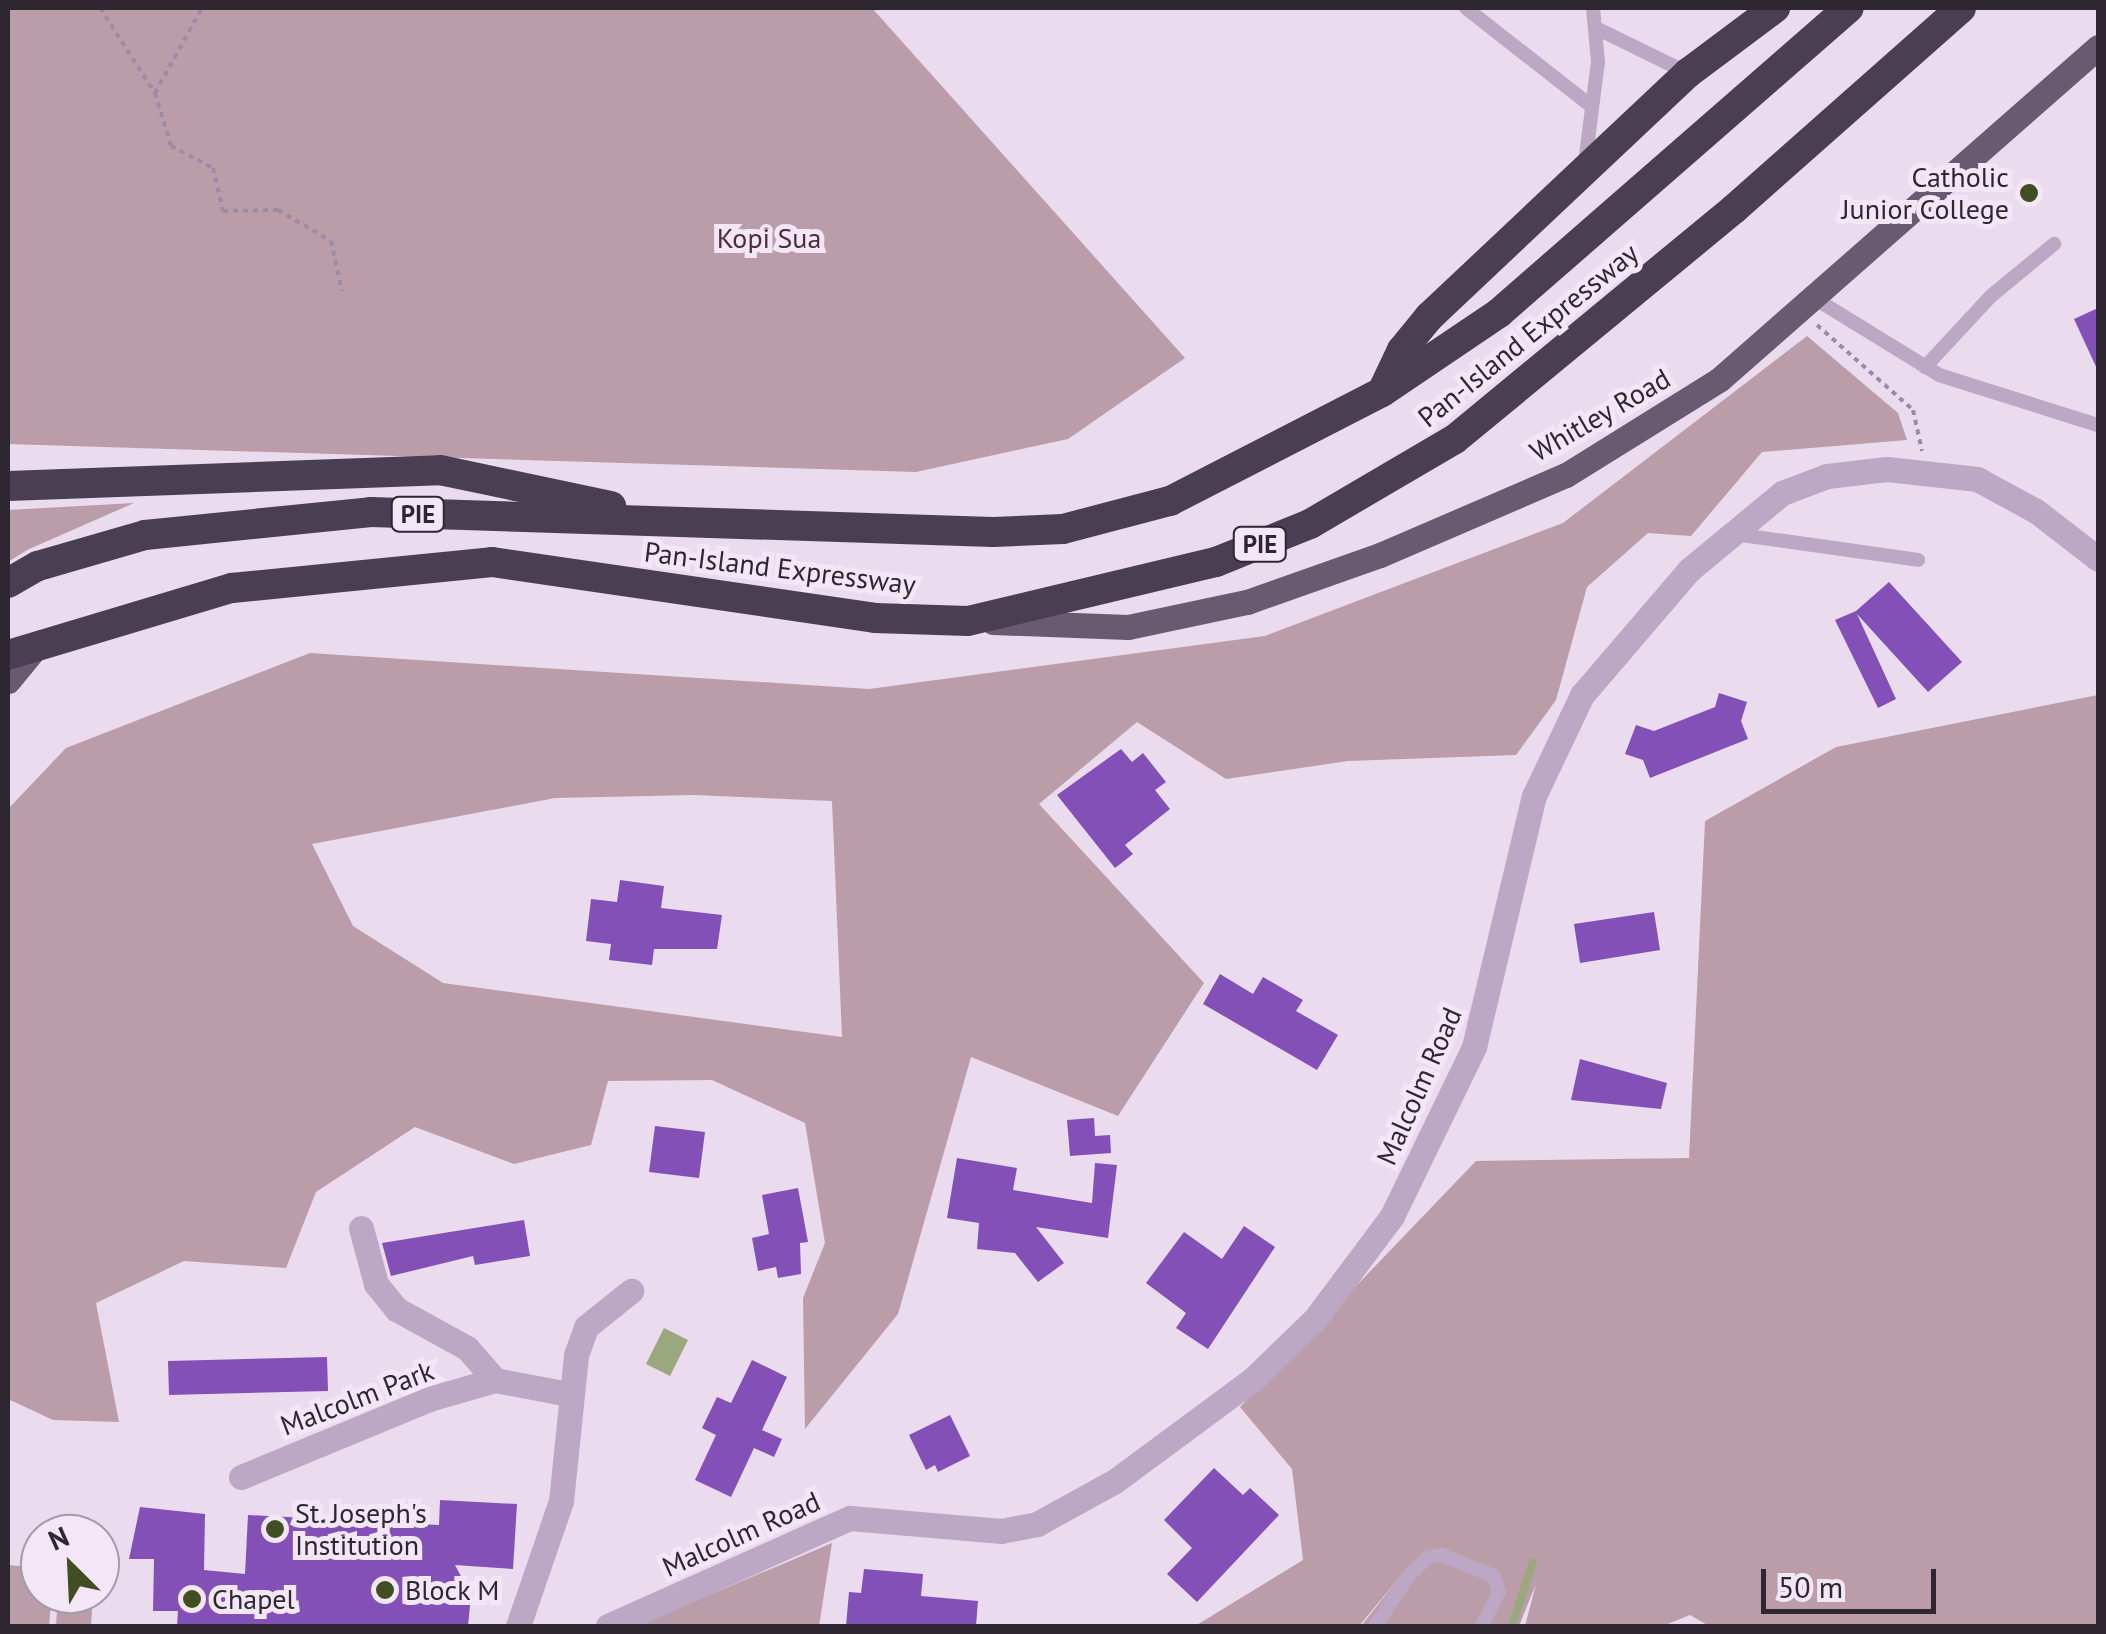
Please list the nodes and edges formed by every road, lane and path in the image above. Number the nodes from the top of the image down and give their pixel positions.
1 (100, 8) edge
2 (202, 8) edge
3 (1466, 8) edge
4 (1592, 8) edge
5 (1774, 8) edge
6 (1849, 8) edge
7 (1961, 8) edge
8 (1596, 28) junction
9 (2098, 47) edge
10 (1688, 74) junction
11 (156, 93) junction
12 (1591, 106) junction
13 (1584, 168) junction
14 (2054, 244) dead end
15 (342, 291) dead end
16 (1819, 301) junction
17 (1925, 367) junction
18 (1382, 392) junction
19 (2098, 426) edge
20 (1926, 470) junction
21 (8, 486) edge
22 (692, 522) junction
23 (1733, 534) junction
24 (2098, 559) edge
25 (1918, 560) dead end
26 (8, 583) edge
27 (968, 621) junction
28 (40, 642) junction
29 (8, 655) edge
30 (8, 680) edge
31 (361, 1228) dead end
32 (631, 1291) dead end
33 (496, 1380) junction
34 (569, 1394) junction
35 (241, 1476) dead end
36 (518, 1626) edge
37 (608, 1626) edge
38 (1374, 1626) edge
39 (1482, 1626) edge

1 - 11 path
2 - 11 path
3 - 12 lane
4 - 8 lane
5 - 10 highway
6 - 18 highway, Pan-Island Expressway / PIE
7 - 27 highway, Pan-Island Expressway / PIE
8 - 10 lane
8 - 12 lane
9 - 16 main road, Whitley Road
10 - 13 highway
11 - 15 path
12 - 13 lane
13 - 18 highway
14 - 17 lane
16 - 17 lane
16 - 20 path
16 - 27 main road, Whitley Road
17 - 19 lane
18 - 22 highway, Pan-Island Expressway / PIE
20 - 23 street, Malcolm Road
20 - 24 street, Malcolm Road
21 - 22 highway
22 - 26 highway, Pan-Island Expressway / PIE
23 - 25 lane
23 - 37 street, Malcolm Road
27 - 28 highway, Pan-Island Expressway / PIE
28 - 29 highway, Pan-Island Expressway / PIE
28 - 30 main road
31 - 33 street, Malcolm Park
32 - 34 street
33 - 34 street, Malcolm Park
33 - 35 street, Malcolm Park
34 - 36 street
38 - 39 lane

